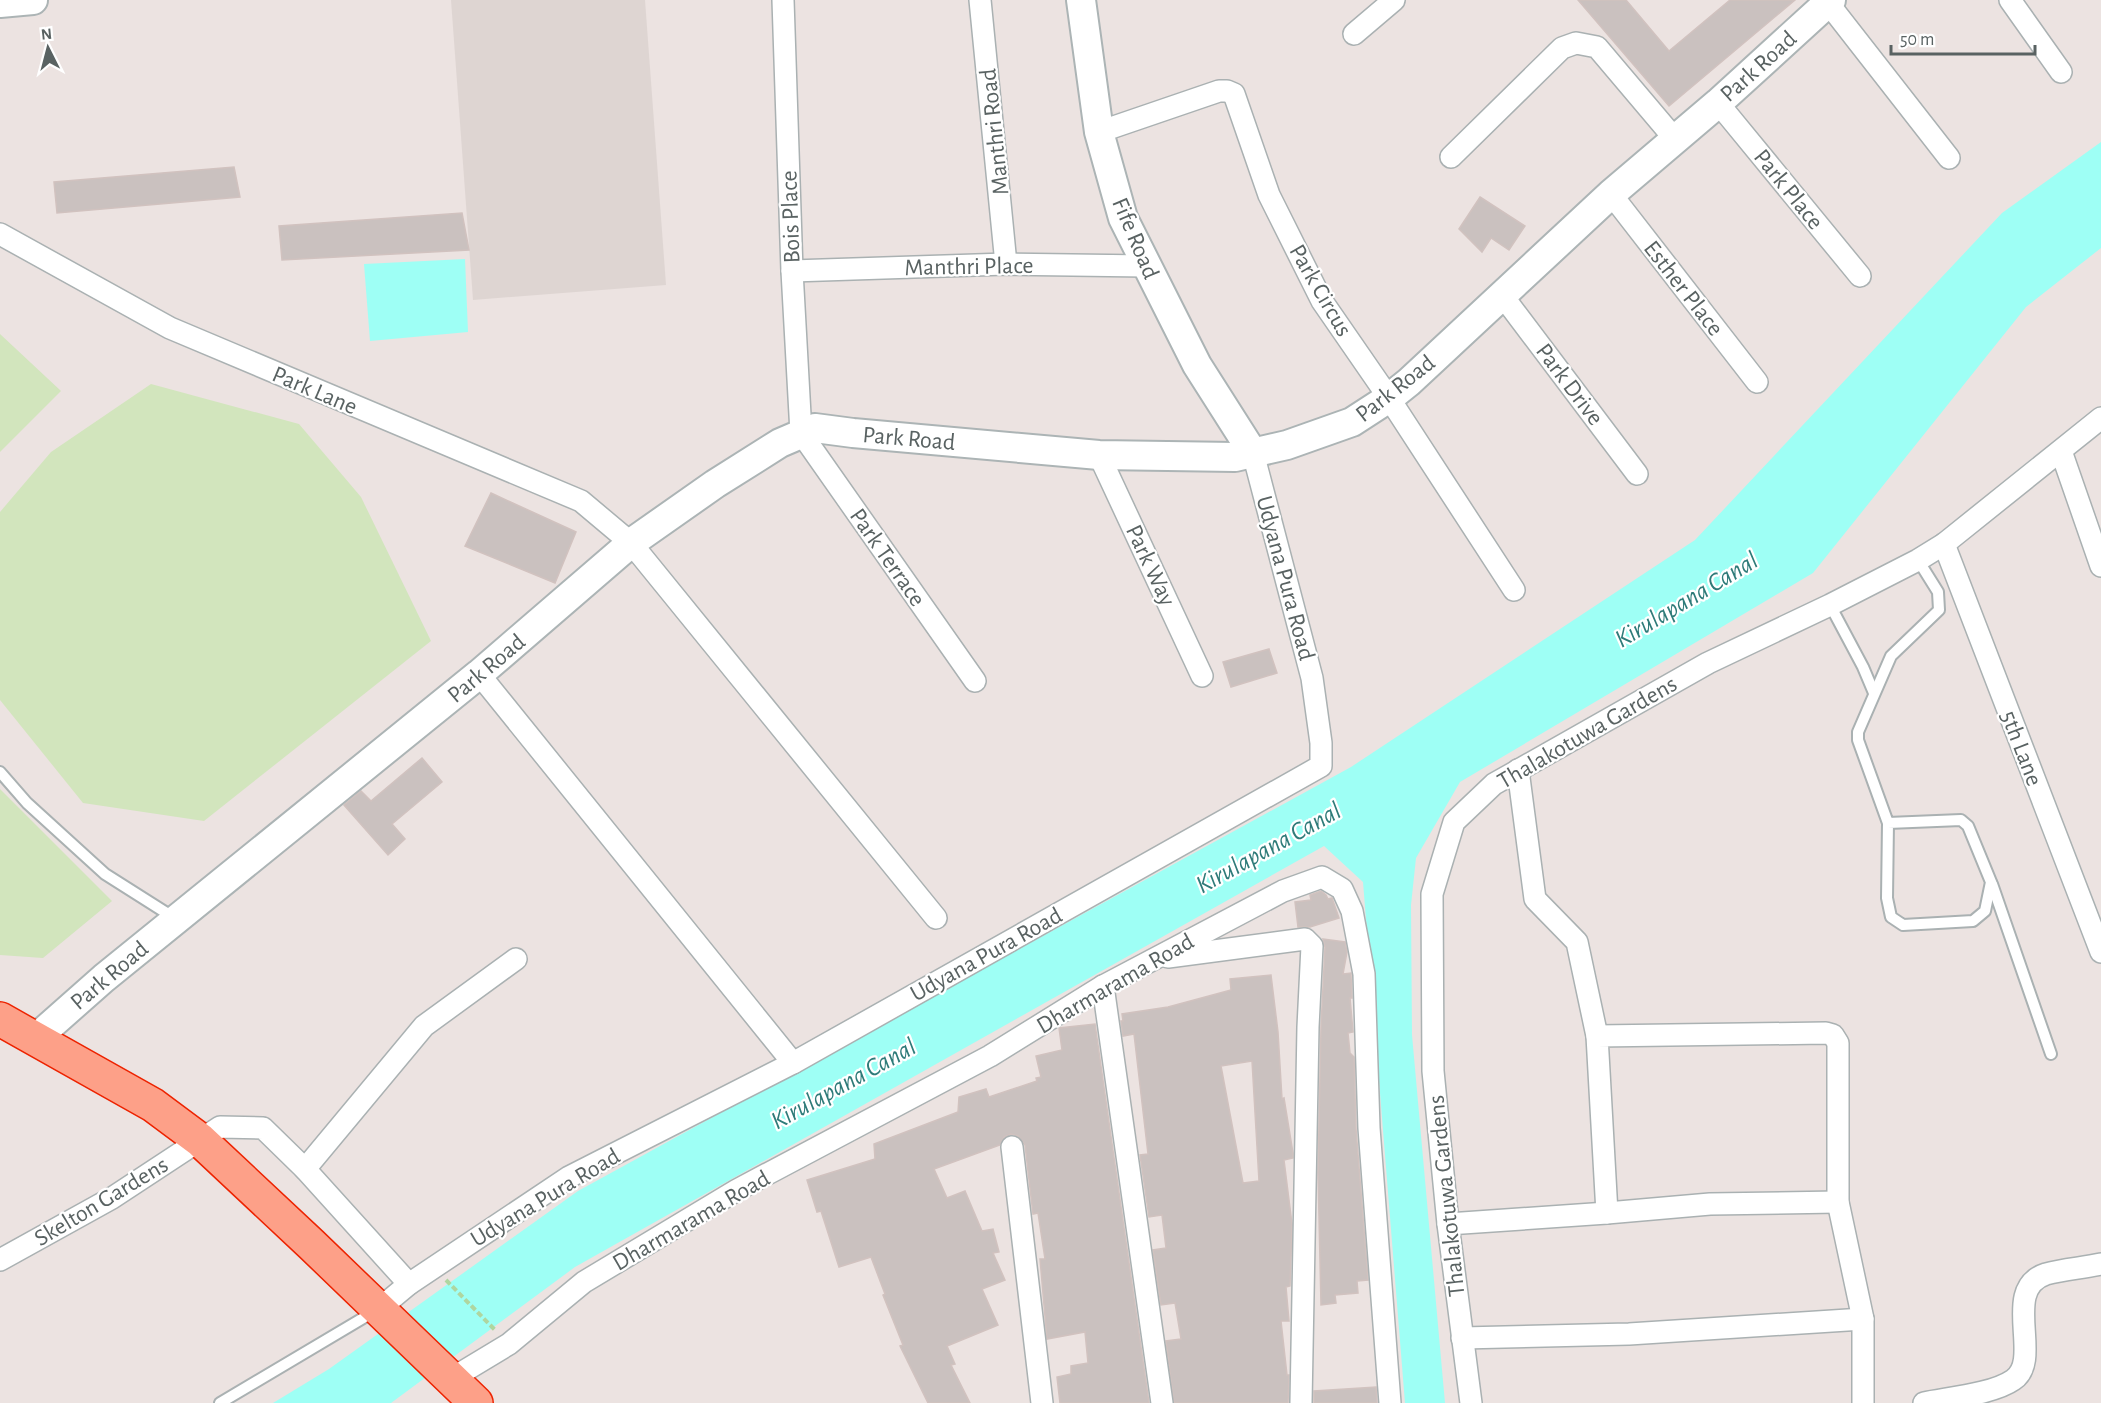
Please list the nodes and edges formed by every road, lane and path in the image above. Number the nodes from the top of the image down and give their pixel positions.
1 (25, 0) edge
2 (33, 0) edge
3 (783, 0) edge
4 (980, 0) edge
5 (1081, 0) edge
6 (1394, 0) edge
7 (2010, 0) edge
8 (1829, 1) edge
9 (0, 3) edge
10 (1354, 34) dead end
11 (2061, 72) dead end
12 (1718, 102) junction
13 (1099, 132) junction
14 (1674, 138) junction
15 (1451, 157) dead end
16 (1949, 158) dead end
17 (1611, 194) junction
18 (0, 234) edge
19 (1006, 264) junction
20 (1146, 266) junction
21 (792, 271) junction
22 (1860, 276) dead end
23 (1502, 295) junction
24 (1757, 381) dead end
25 (1389, 398) junction
26 (2101, 418) edge
27 (801, 433) junction
28 (2061, 451) junction
29 (1253, 453) junction
30 (1099, 455) junction
31 (1637, 474) dead end
32 (630, 543) junction
33 (1944, 544) junction
34 (1918, 560) junction
35 (2101, 566) edge
36 (1514, 590) dead end
37 (1830, 606) junction
38 (479, 674) junction
39 (1202, 676) dead end
40 (975, 681) dead end
41 (1874, 693) junction
42 (1518, 770) junction
43 (0, 772) edge
44 (1888, 823) junction
45 (1991, 882) junction
46 (936, 918) dead end
47 (176, 919) junction
48 (2101, 952) edge
49 (516, 959) dead end
50 (1155, 959) junction
51 (1103, 986) junction
52 (0, 1019) edge
53 (1597, 1036) junction
54 (35, 1039) junction
55 (2051, 1054) dead end
56 (794, 1063) junction
57 (200, 1140) junction
58 (1012, 1147) dead end
59 (305, 1169) junction
60 (1839, 1202) junction
61 (1607, 1213) junction
62 (1448, 1224) junction
63 (0, 1260) edge
64 (2101, 1264) edge
65 (442, 1276) dead end
66 (409, 1284) junction
67 (380, 1310) junction
68 (1863, 1319) junction
69 (501, 1336) dead end
70 (1462, 1338) junction
71 (447, 1375) junction
72 (220, 1403) edge
73 (476, 1403) edge
74 (1042, 1403) edge
75 (1162, 1403) edge
76 (1301, 1403) edge
77 (1390, 1403) edge
78 (1471, 1403) edge
79 (1863, 1403) edge
80 (1923, 1403) edge

1 - 2 main road
1 - 9 main road
3 - 21 street, Bois Place
4 - 19 street, Manthri Road
5 - 13 main road, Fife Road
6 - 10 street
7 - 11 street
8 - 12 main road, Park Road
8 - 16 street
12 - 14 main road, Park Road
12 - 22 street, Park Place
13 - 20 main road, Fife Road
13 - 25 street, Park Circus
14 - 15 street
14 - 17 main road, Park Road
17 - 23 main road, Park Road
17 - 24 street, Esther Place
18 - 32 street, Park Lane
19 - 20 street, Manthri Place
19 - 21 street, Manthri Place
20 - 29 main road, Fife Road
21 - 27 street, Bois Place
23 - 25 main road, Park Road
23 - 31 street, Park Drive
25 - 29 main road, Park Road
25 - 36 street, Park Circus
26 - 28 street, Thalakotuwa Gardens
27 - 30 main road, Park Road
27 - 32 main road, Park Road
27 - 40 street, Park Terrace
28 - 33 street, Thalakotuwa Gardens
28 - 35 street
29 - 30 main road, Park Road
29 - 56 street, Udyana Pura Road
30 - 39 street, Park Way
32 - 38 main road, Park Road
32 - 46 street, Park Lane
33 - 34 street, Thalakotuwa Gardens
33 - 48 street, 5th Lane
34 - 37 street, Thalakotuwa Gardens
34 - 41 lane
37 - 41 lane
37 - 42 street, Thalakotuwa Gardens
38 - 47 main road, Park Road
38 - 56 street
41 - 44 lane
42 - 53 street
42 - 62 street, Thalakotuwa Gardens
43 - 47 lane
44 - 45 lane
44 - 45 lane
45 - 55 lane
47 - 54 main road, Park Road
49 - 59 street
50 - 51 street, Dharmarama Road
50 - 76 street
50 - 77 street, Dharmarama Road
51 - 71 street, Dharmarama Road
51 - 75 street
52 - 54 highway
53 - 60 street
53 - 61 street
54 - 57 highway
56 - 66 street, Udyana Pura Road
57 - 59 street, Skelton Gardens
57 - 63 street, Skelton Gardens
57 - 67 highway
58 - 74 street
59 - 66 street, Skelton Gardens
60 - 61 street
60 - 68 street
61 - 62 street
62 - 70 street, Thalakotuwa Gardens
64 - 80 street
65 - 69 path
66 - 67 street, Udyana Pura Road
67 - 71 highway
67 - 72 lane
68 - 70 street
68 - 79 street
70 - 78 street, Thalakotuwa Gardens
71 - 73 highway

